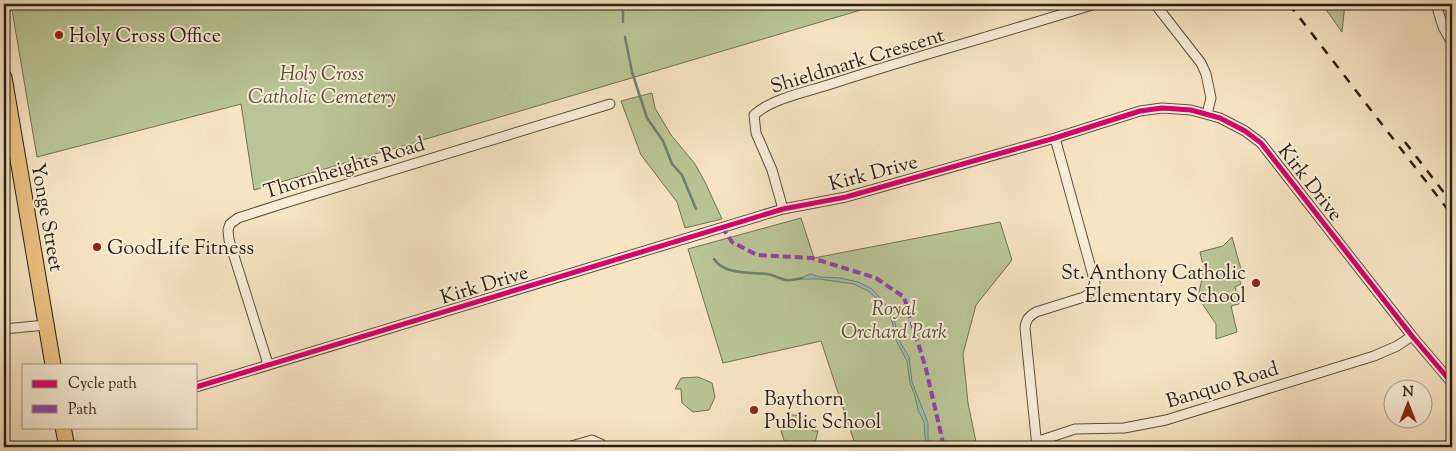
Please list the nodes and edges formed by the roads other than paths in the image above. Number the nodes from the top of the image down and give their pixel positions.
1 (1095, 4) edge
2 (1155, 4) edge
3 (1436, 4) edge
4 (1452, 43) edge
5 (4, 77) edge
6 (610, 104) dead end
7 (1206, 114) junction
8 (1054, 138) junction
9 (783, 209) junction
10 (46, 325) junction
11 (4, 329) edge
12 (1412, 336) junction
13 (53, 364) edge
14 (268, 364) junction
15 (1452, 383) edge
16 (198, 386) edge
17 (63, 428) edge
18 (1036, 445) edge
19 (67, 447) edge
20 (568, 447) edge
21 (604, 447) edge

1 - 9 street, Shieldmark Crescent
2 - 7 street
3 - 4 street
5 - 10 main road, Yonge Street
6 - 14 street, Thornheights Road
7 - 8 street, Kirk Drive
7 - 12 street, Kirk Drive
8 - 9 street, Kirk Drive
8 - 18 street
9 - 14 street, Kirk Drive
10 - 11 street
10 - 13 main road, Yonge Street
12 - 15 street, Kirk Drive
12 - 18 street, Banquo Road
14 - 16 street, Kirk Drive
17 - 19 main road
20 - 21 street

